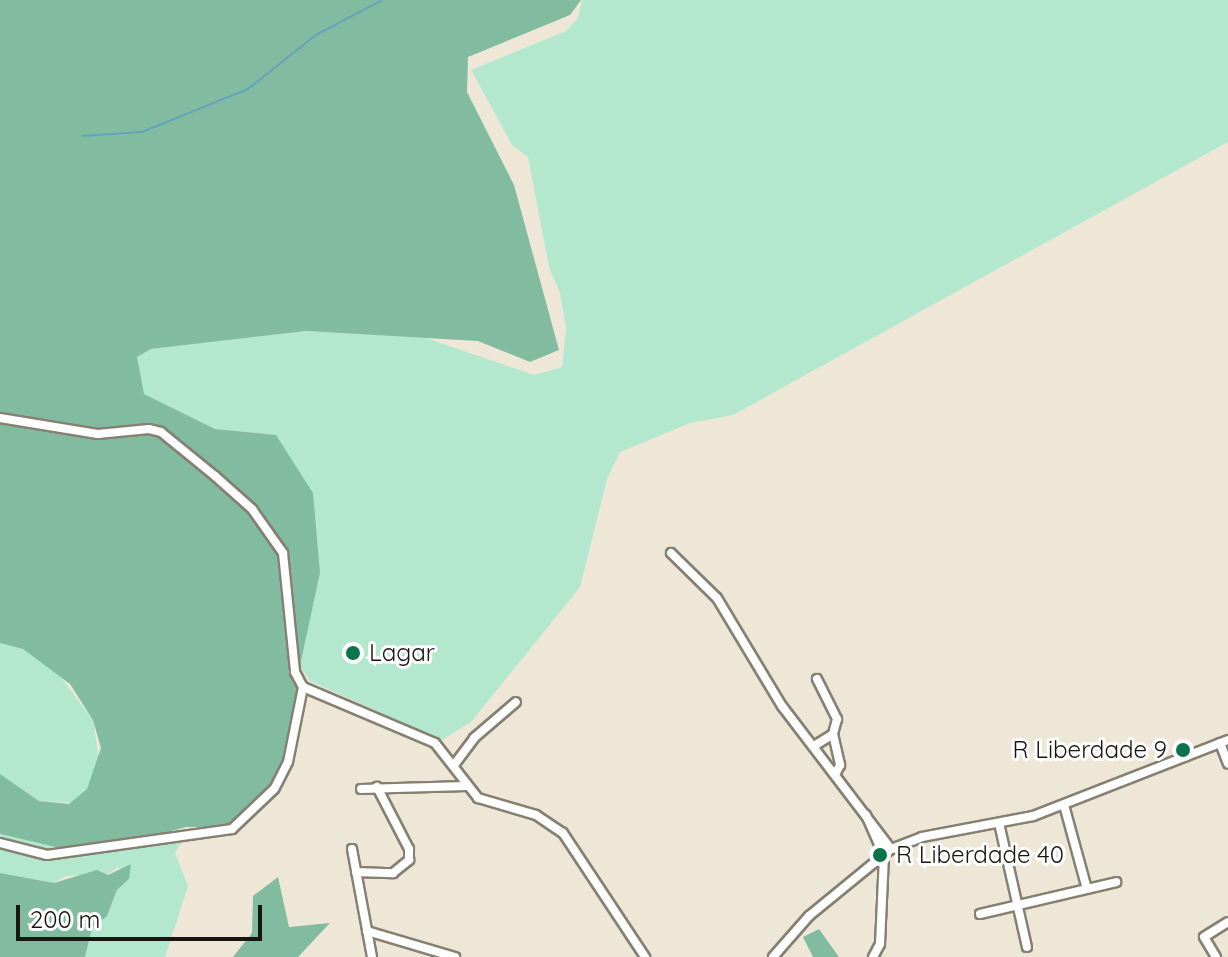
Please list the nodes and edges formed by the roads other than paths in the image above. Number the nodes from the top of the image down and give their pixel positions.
1 (0, 418) edge
2 (671, 553) dead end
3 (817, 679) dead end
4 (303, 687) junction
5 (516, 702) dead end
6 (833, 734) junction
7 (1224, 741) edge
8 (814, 746) junction
9 (1228, 764) edge
10 (454, 765) junction
11 (836, 773) junction
12 (467, 786) junction
13 (377, 787) junction
14 (361, 789) dead end
15 (1064, 805) junction
16 (999, 823) junction
17 (0, 843) edge
18 (352, 849) dead end
19 (888, 853) junction
20 (356, 872) junction
21 (1116, 882) dead end
22 (1087, 889) junction
23 (1017, 906) junction
24 (980, 914) dead end
25 (1228, 922) edge
26 (367, 931) junction
27 (1027, 947) dead end
28 (372, 957) edge
29 (455, 957) edge
30 (645, 957) edge
31 (773, 957) edge
32 (873, 957) edge
33 (1216, 957) edge

1 - 4 street
2 - 8 street
3 - 6 street
4 - 10 street
4 - 17 street
5 - 10 street
6 - 8 street
6 - 11 street
7 - 9 street
7 - 15 street
8 - 11 street
10 - 12 street
11 - 19 street
12 - 13 street
12 - 30 street
13 - 14 street
13 - 20 street
15 - 16 street
15 - 22 street
16 - 19 street
16 - 23 street
18 - 20 street
19 - 31 street
19 - 32 street
20 - 26 street
21 - 22 street
22 - 23 street
23 - 24 street
23 - 27 street
25 - 33 street
26 - 28 street
26 - 29 street

